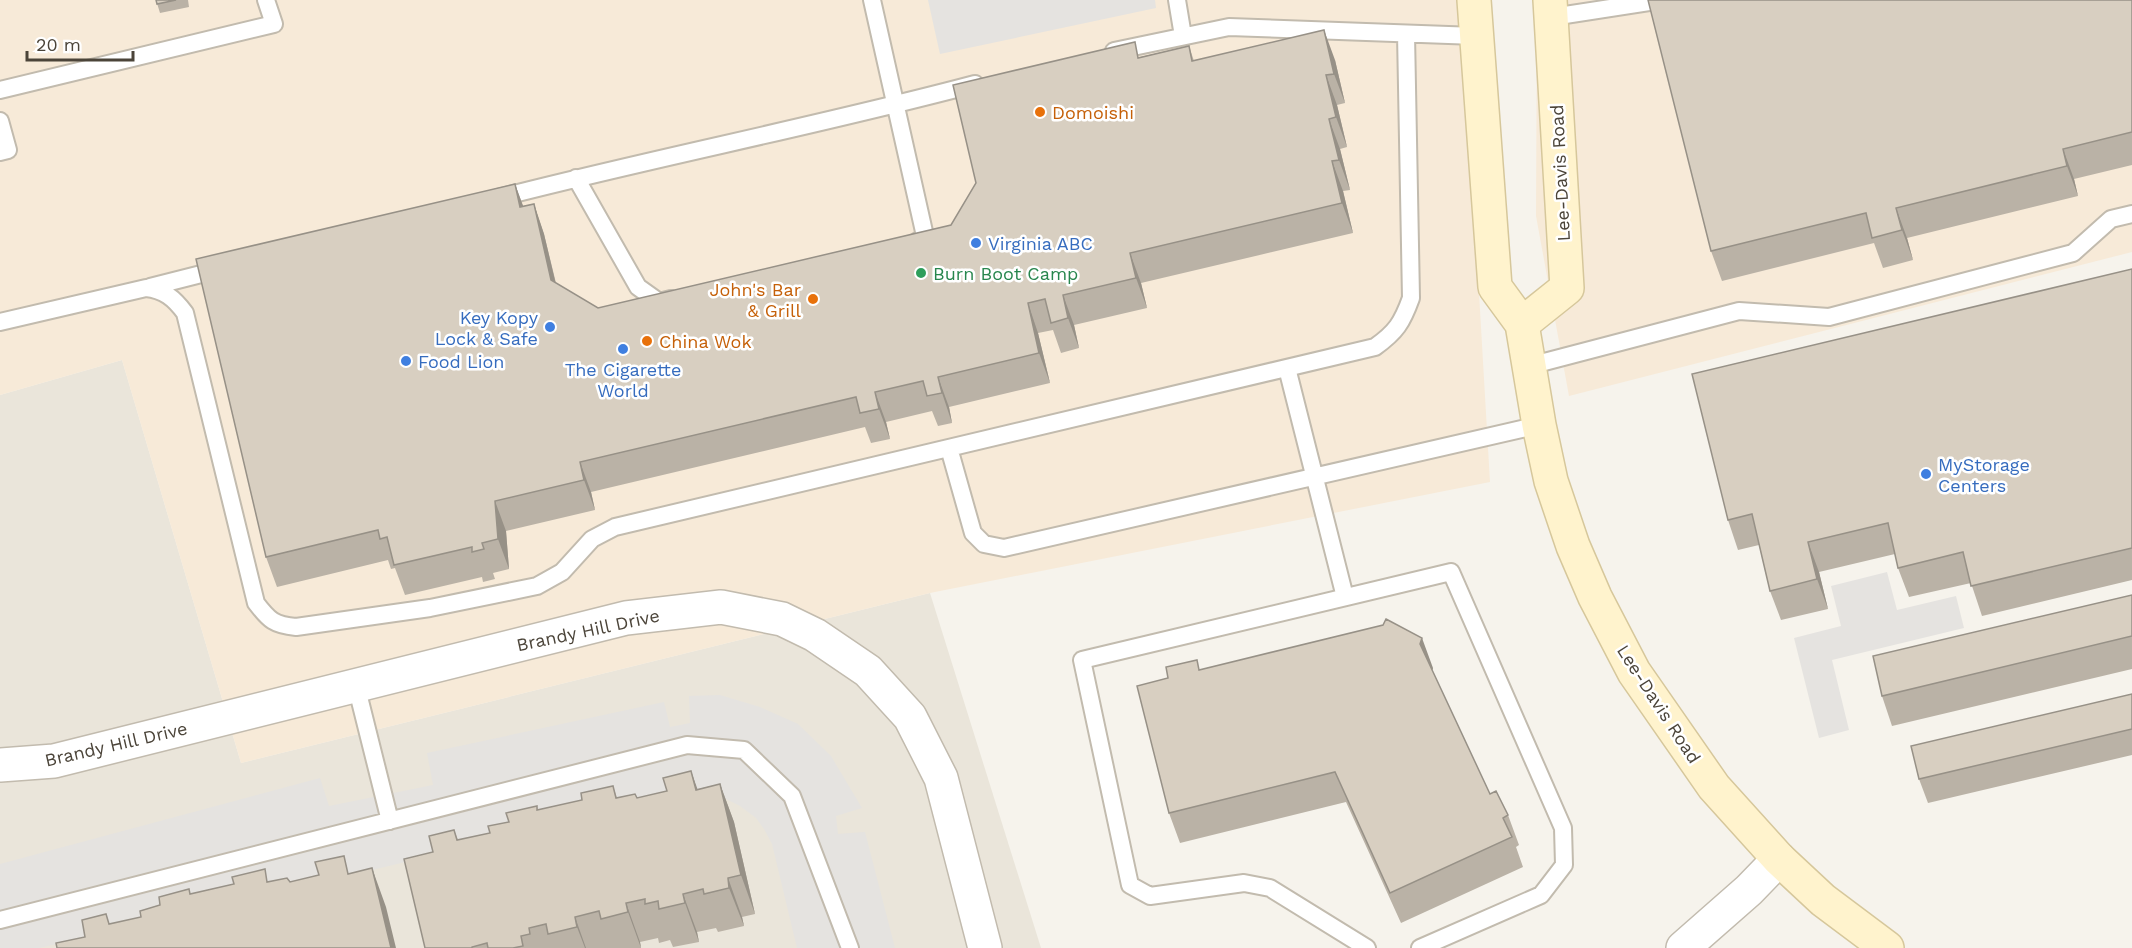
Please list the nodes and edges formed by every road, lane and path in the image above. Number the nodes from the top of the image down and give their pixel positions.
1 (266, 0) edge
2 (872, 0) edge
3 (1176, 0) edge
4 (1474, 0) edge
5 (1652, 1) edge
6 (1544, 6) edge
7 (1406, 34) junction
8 (1183, 36) junction
9 (1476, 36) junction
10 (1094, 56) edge
11 (987, 81) edge
12 (0, 90) edge
13 (896, 105) junction
14 (0, 121) edge
15 (0, 152) edge
16 (576, 178) junction
17 (481, 202) edge
18 (2132, 214) edge
19 (895, 253) edge
20 (241, 264) edge
21 (146, 288) junction
22 (682, 297) edge
23 (0, 322) edge
24 (1522, 324) junction
25 (1529, 366) junction
26 (1287, 368) junction
27 (1539, 425) junction
28 (949, 448) junction
29 (1315, 477) junction
30 (1346, 597) junction
31 (356, 685) junction
32 (0, 765) edge
33 (390, 820) junction
34 (1779, 859) junction
35 (0, 920) edge
36 (850, 948) edge
37 (985, 948) edge
38 (1367, 948) edge
39 (1420, 948) edge
40 (1683, 948) edge
41 (1887, 948) edge

1 - 12 lane
2 - 13 lane
3 - 8 lane
4 - 9 main road, Lee-Davis Road
5 - 6 lane
6 - 24 main road, Lee-Davis Road
7 - 8 lane
7 - 9 lane
7 - 26 lane
8 - 10 lane
9 - 24 main road, Lee-Davis Road
11 - 13 lane
13 - 16 lane
13 - 19 lane
14 - 15 lane
16 - 17 lane
16 - 22 lane
18 - 25 lane
20 - 21 lane
21 - 23 lane
21 - 28 lane
24 - 25 main road, Lee-Davis Road
25 - 27 main road, Lee-Davis Road
26 - 28 lane
26 - 29 lane
27 - 29 lane
27 - 34 main road, Lee-Davis Road
28 - 29 lane
29 - 30 lane
30 - 38 lane
30 - 39 lane
31 - 32 street, Brandy Hill Drive
31 - 33 lane
31 - 37 street, Brandy Hill Drive
33 - 35 lane
33 - 36 lane
34 - 40 street
34 - 41 main road, Lee-Davis Road

